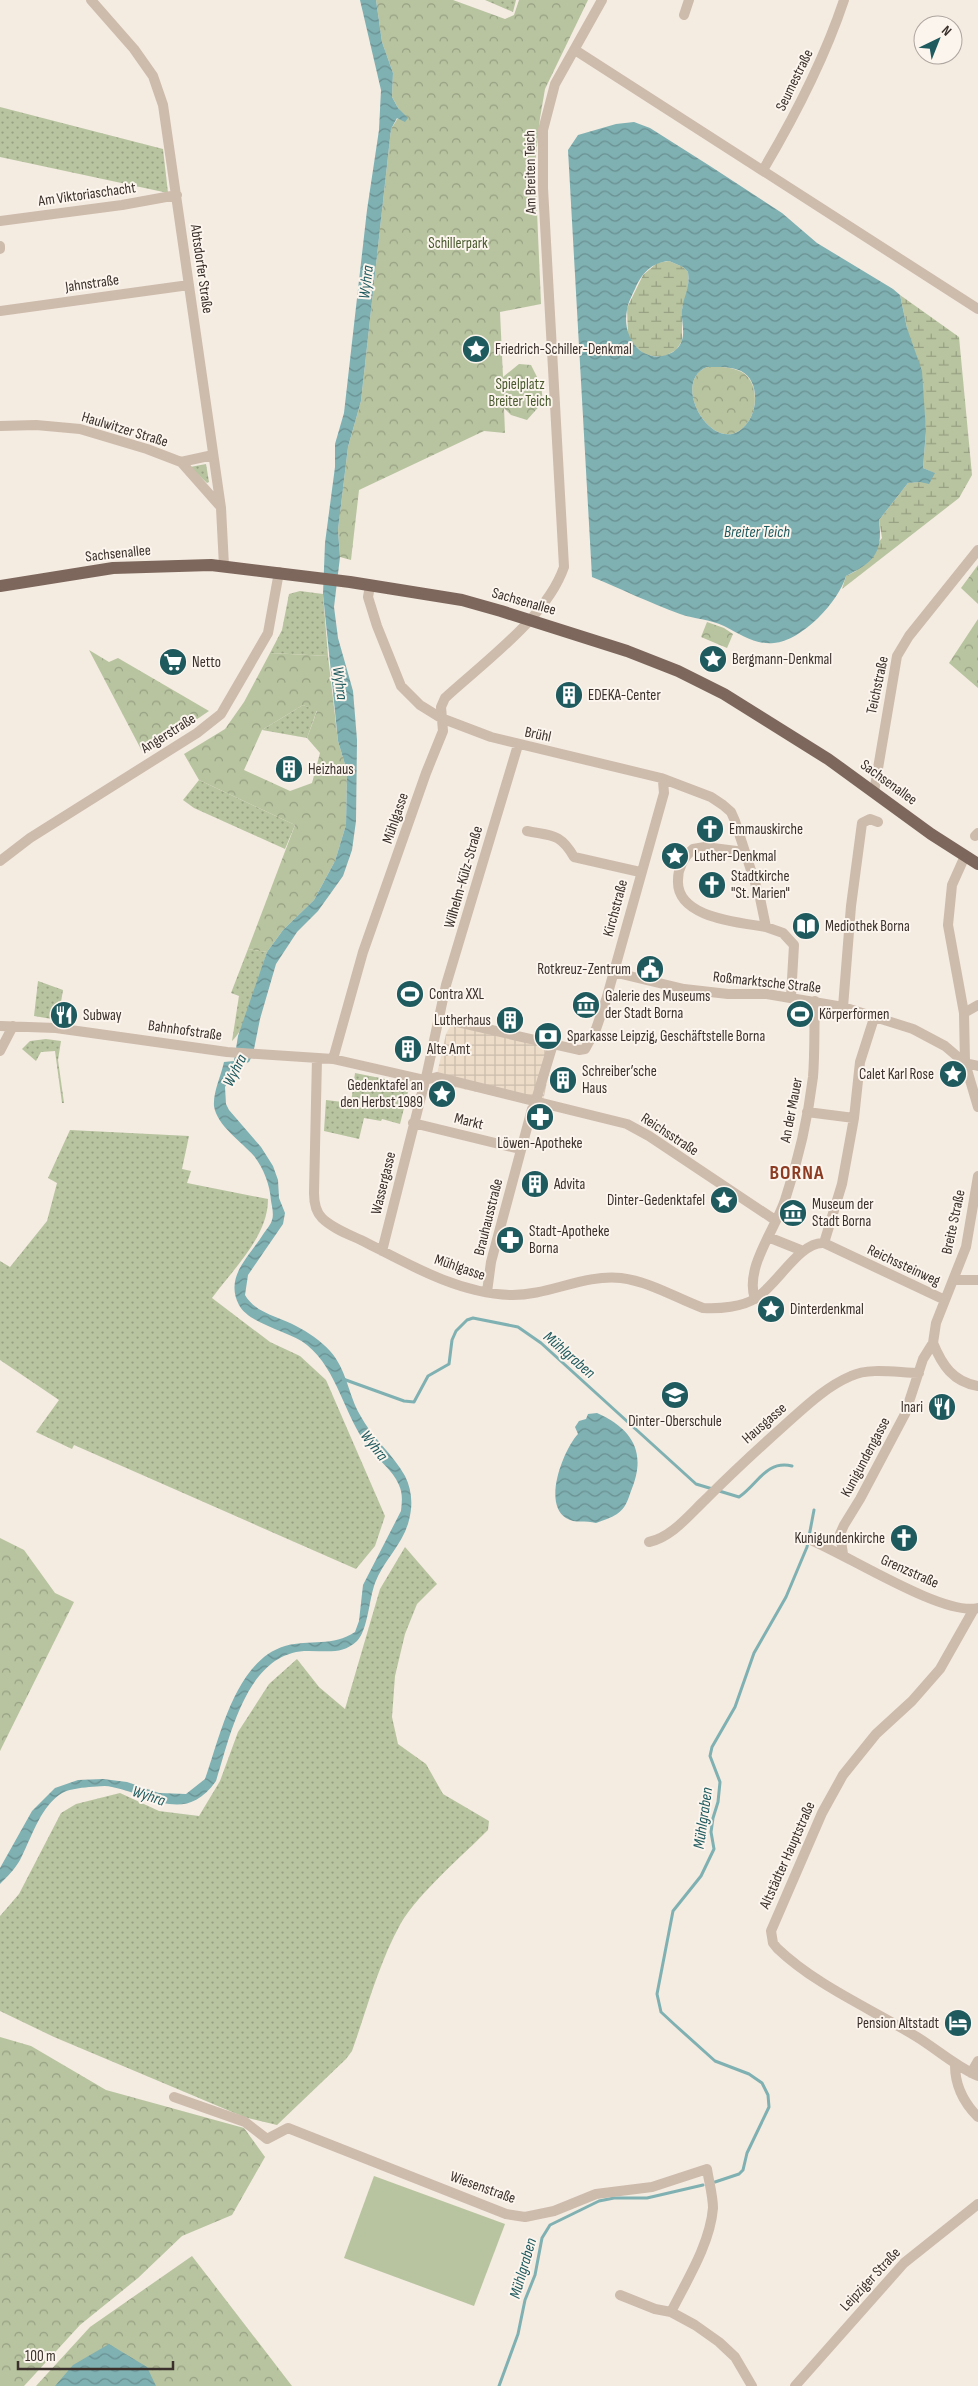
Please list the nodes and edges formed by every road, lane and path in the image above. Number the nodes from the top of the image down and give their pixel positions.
1 (91, 0) edge
2 (602, 0) edge
3 (689, 0) edge
4 (844, 0) edge
5 (684, 15) dead end
6 (575, 50) junction
7 (763, 170) junction
8 (177, 195) junction
9 (0, 221) edge
10 (189, 285) junction
11 (978, 309) edge
12 (0, 312) edge
13 (0, 426) edge
14 (213, 455) junction
15 (181, 462) junction
16 (221, 508) junction
17 (978, 550) edge
18 (224, 566) junction
19 (279, 572) junction
20 (0, 586) edge
21 (370, 586) junction
22 (530, 619) junction
23 (441, 718) junction
24 (518, 745) junction
25 (663, 781) junction
26 (874, 792) junction
27 (878, 822) dead end
28 (527, 831) dead end
29 (744, 852) junction
30 (965, 856) junction
31 (0, 862) edge
32 (978, 864) edge
33 (640, 872) junction
34 (766, 927) junction
35 (613, 972) junction
36 (790, 997) junction
37 (815, 1001) junction
38 (978, 1005) edge
39 (843, 1007) junction
40 (964, 1013) junction
41 (875, 1016) junction
42 (439, 1018) junction
43 (0, 1026) edge
44 (14, 1026) junction
45 (554, 1044) junction
46 (0, 1051) edge
47 (317, 1058) junction
48 (333, 1059) junction
49 (965, 1063) junction
50 (978, 1066) edge
51 (425, 1080) junction
52 (534, 1104) junction
53 (978, 1107) edge
54 (807, 1112) junction
55 (854, 1118) junction
56 (413, 1123) junction
57 (520, 1149) junction
58 (978, 1176) edge
59 (775, 1220) junction
60 (768, 1237) junction
61 (824, 1243) junction
62 (804, 1250) junction
63 (382, 1251) junction
64 (954, 1280) junction
65 (978, 1280) edge
66 (487, 1292) junction
67 (755, 1299) junction
68 (945, 1300) junction
69 (933, 1343) junction
70 (919, 1374) junction
71 (978, 1386) edge
72 (809, 1539) dead end
73 (649, 1542) dead end
74 (843, 1554) junction
75 (976, 1609) edge
76 (978, 2061) edge
77 (955, 2065) junction
78 (974, 2074) edge
79 (174, 2098) dead end
80 (978, 2117) edge
81 (978, 2204) edge
82 (620, 2295) dead end
83 (672, 2312) junction
84 (751, 2386) edge
85 (795, 2386) edge

1 - 8 street, Abtsdorfer Straße
2 - 6 street, Am Breiten Teich
3 - 5 street
4 - 7 street, Seumestraße
6 - 7 street
6 - 22 street, Am Breiten Teich
7 - 11 street
8 - 9 street, Am Viktoriaschacht
8 - 10 street, Abtsdorfer Straße
10 - 12 street, Jahnstraße
10 - 14 street, Abtsdorfer Straße
13 - 15 street, Haulwitzer Straße
14 - 15 street, Haulwitzer Straße
14 - 16 street, Abtsdorfer Straße
15 - 16 street, Haulwitzer Straße
16 - 18 street, Abtsdorfer Straße
17 - 26 street, Teichstraße
18 - 19 main road, Sachsenallee
18 - 20 main road, Sachsenallee
19 - 21 main road, Sachsenallee
19 - 31 street, Angerstraße
21 - 22 main road, Sachsenallee
21 - 23 street, Brühl
22 - 23 street, Mühlgasse
22 - 26 main road, Sachsenallee
23 - 24 street, Brühl
23 - 48 street, Mühlgasse
24 - 25 street, Brühl
24 - 42 street, Wilhelm-Külz-Straße
25 - 29 street, Brühl
25 - 33 street, Kirchstraße
26 - 30 main road, Sachsenallee
27 - 39 street
28 - 33 street
29 - 34 street, Brühl
29 - 34 street
30 - 32 main road, Sachsenallee
30 - 40 street
33 - 35 street, Kirchstraße
34 - 36 street
35 - 36 street, Roßmarktsche Straße
35 - 45 street, Kirchstraße
36 - 37 street, Roßmarktsche Straße
37 - 39 street, Roßmarktsche Straße
37 - 54 street, An der Mauer
38 - 40 street
39 - 41 street, Roßmarktsche Straße
40 - 49 street
41 - 49 street, Roßmarktsche Straße
41 - 55 street
42 - 45 street
42 - 51 street
43 - 44 street, Bahnhofstraße
44 - 46 street
44 - 47 street, Bahnhofstraße
45 - 52 street
47 - 48 street, Bahnhofstraße
47 - 63 street, Mühlgasse
48 - 51 street, Bahnhofstraße
49 - 50 street
49 - 53 street
51 - 52 street
51 - 56 street
52 - 57 street
52 - 59 street, Reichsstraße
54 - 55 street
54 - 59 street, An der Mauer
55 - 61 street
56 - 57 street, Markt
56 - 63 street, Wassergasse
57 - 66 street, Brauhausstraße
58 - 64 street, Breite Straße
59 - 60 street, An der Mauer
60 - 62 street
60 - 67 street, An der Mauer
61 - 62 street
61 - 68 street, Reichssteinweg
62 - 67 street
63 - 66 street, Mühlgasse
64 - 65 street
64 - 68 street, Breite Straße
66 - 67 street, Mühlgasse
68 - 69 street, Breite Straße
69 - 70 street, Kunigundengasse
69 - 71 street
70 - 73 street, Hausgasse
70 - 74 street, Kunigundengasse
72 - 74 street, Grenzstraße
74 - 75 street, Grenzstraße
75 - 77 street, Altstädter Hauptstraße
76 - 78 street
77 - 78 street, Altstädter Hauptstraße
77 - 80 street
79 - 83 street, Wiesenstraße
81 - 85 street, Leipziger Straße
82 - 83 street
83 - 84 street

